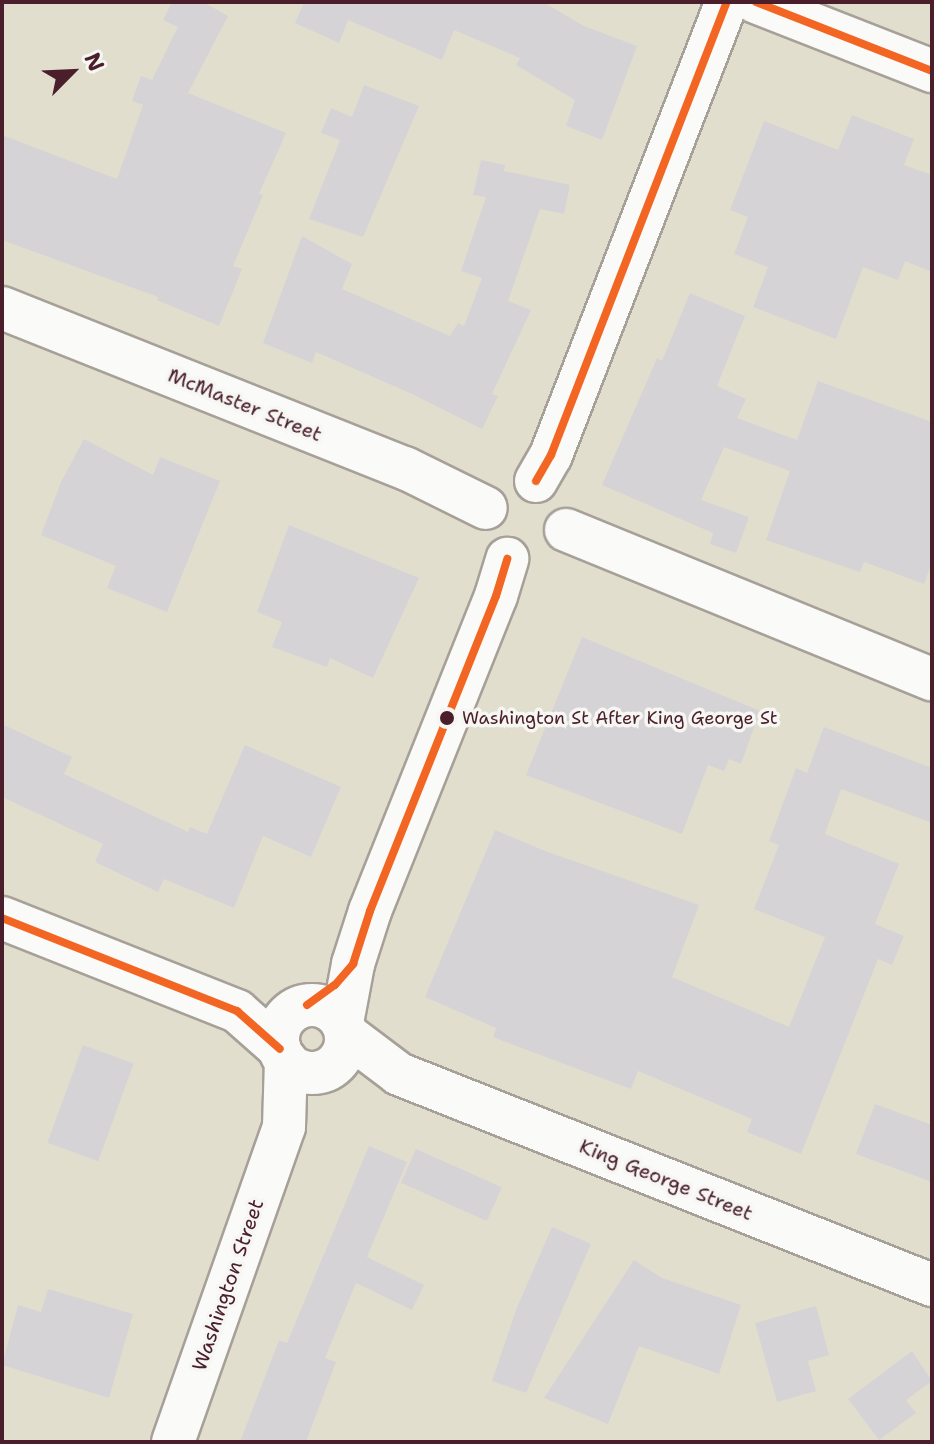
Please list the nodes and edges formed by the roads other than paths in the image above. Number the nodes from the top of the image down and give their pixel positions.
1 (727, 2) edge
2 (756, 2) edge
3 (932, 71) edge
4 (2, 308) edge
5 (536, 481) junction
6 (486, 508) junction
7 (566, 530) junction
8 (507, 559) junction
9 (932, 679) edge
10 (2, 918) edge
11 (312, 1041) junction
12 (932, 1285) edge
13 (173, 1442) edge

1 - 5 street
2 - 3 street
4 - 6 street, McMaster Street
5 - 6 street
5 - 7 street
6 - 8 street
7 - 8 street
7 - 9 street
8 - 11 street, Washington Street
10 - 11 street, King George Street
11 - 12 street, King George Street
11 - 13 street, Washington Street

